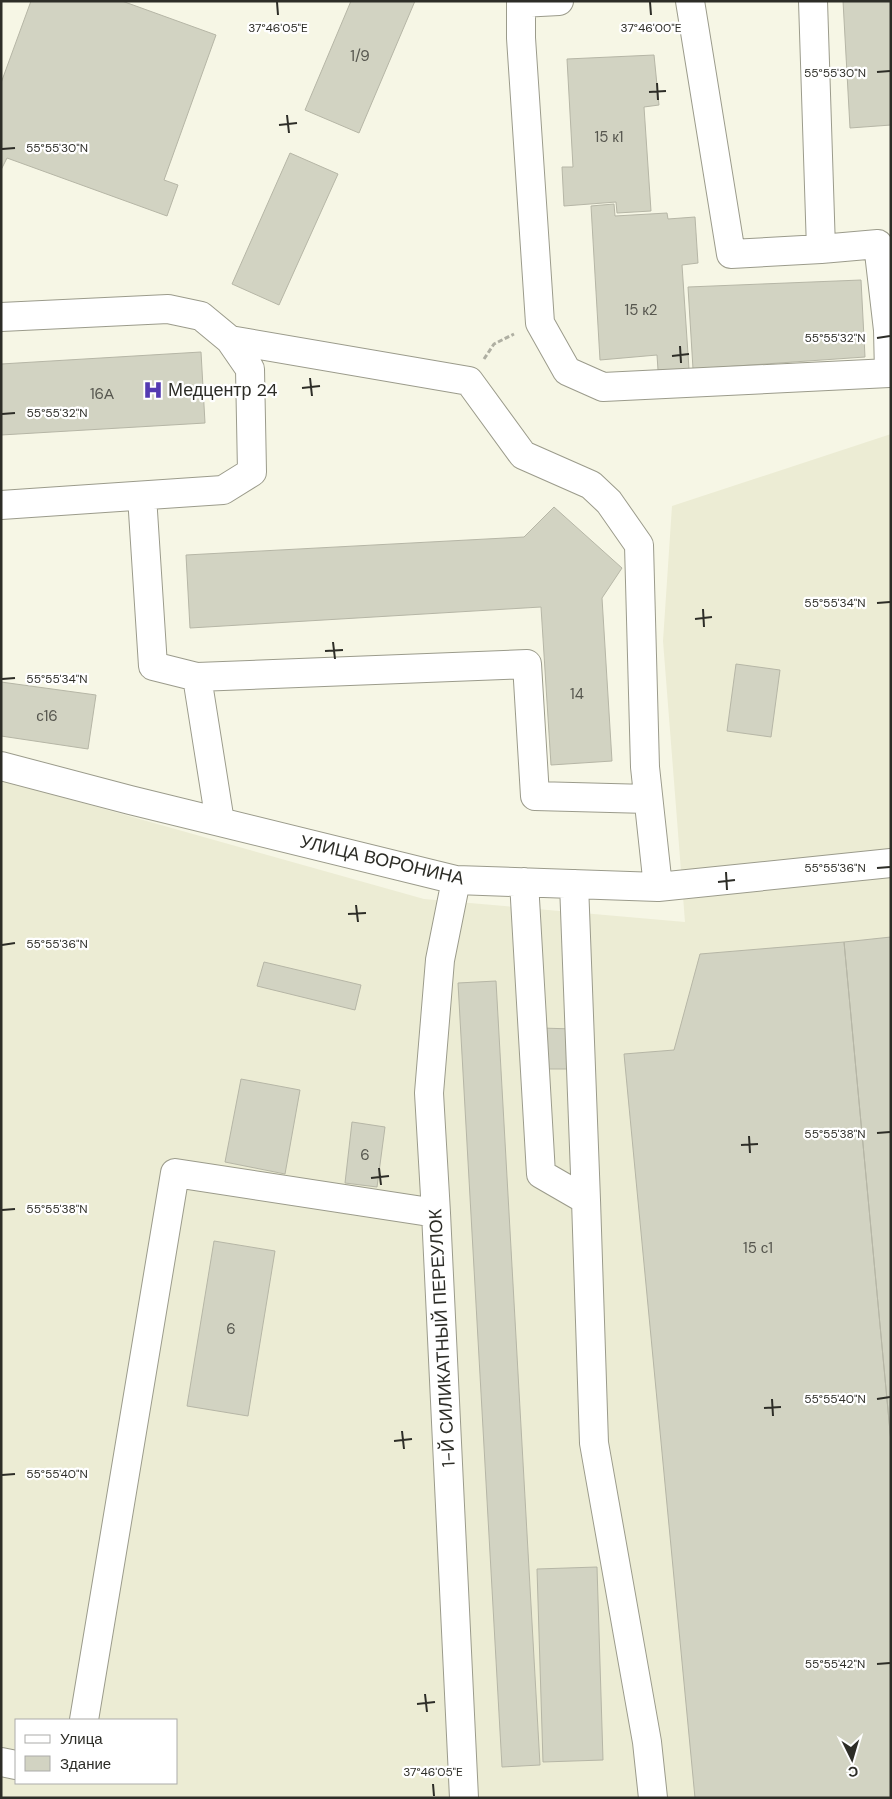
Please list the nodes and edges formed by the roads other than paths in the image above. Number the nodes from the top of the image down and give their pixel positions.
1 (559, 1) edge
2 (690, 1) edge
3 (813, 1) edge
4 (521, 2) edge
5 (821, 249) junction
6 (1, 316) edge
7 (889, 330) edge
8 (230, 340) junction
9 (142, 496) junction
10 (1, 505) edge
11 (196, 677) junction
12 (1, 766) edge
13 (648, 799) junction
14 (220, 822) junction
15 (891, 863) edge
16 (456, 880) junction
17 (524, 882) junction
18 (574, 884) junction
19 (658, 887) junction
20 (586, 1200) junction
21 (436, 1213) junction
22 (84, 1719) edge
23 (1, 1762) edge
24 (15, 1765) edge
25 (464, 1798) edge
26 (653, 1798) edge

1 - 4 street
2 - 5 street
3 - 5 street
4 - 7 street
5 - 7 street
6 - 8 street
8 - 9 street
8 - 13 street
9 - 10 street
9 - 11 street
11 - 13 street
11 - 14 street
12 - 14 street, УЛИЦА ВОРОНИНА
13 - 19 street
14 - 16 street, УЛИЦА ВОРОНИНА
15 - 19 street, УЛИЦА ВОРОНИНА
16 - 17 street, УЛИЦА ВОРОНИНА
16 - 21 street, 1-Й СИЛИКАТНЫЙ ПЕРЕУЛОК
17 - 18 street, УЛИЦА ВОРОНИНА
17 - 20 street
18 - 19 street, УЛИЦА ВОРОНИНА
18 - 20 street
20 - 26 street
21 - 22 street
21 - 25 street, 1-Й СИЛИКАТНЫЙ ПЕРЕУЛОК
23 - 24 street

